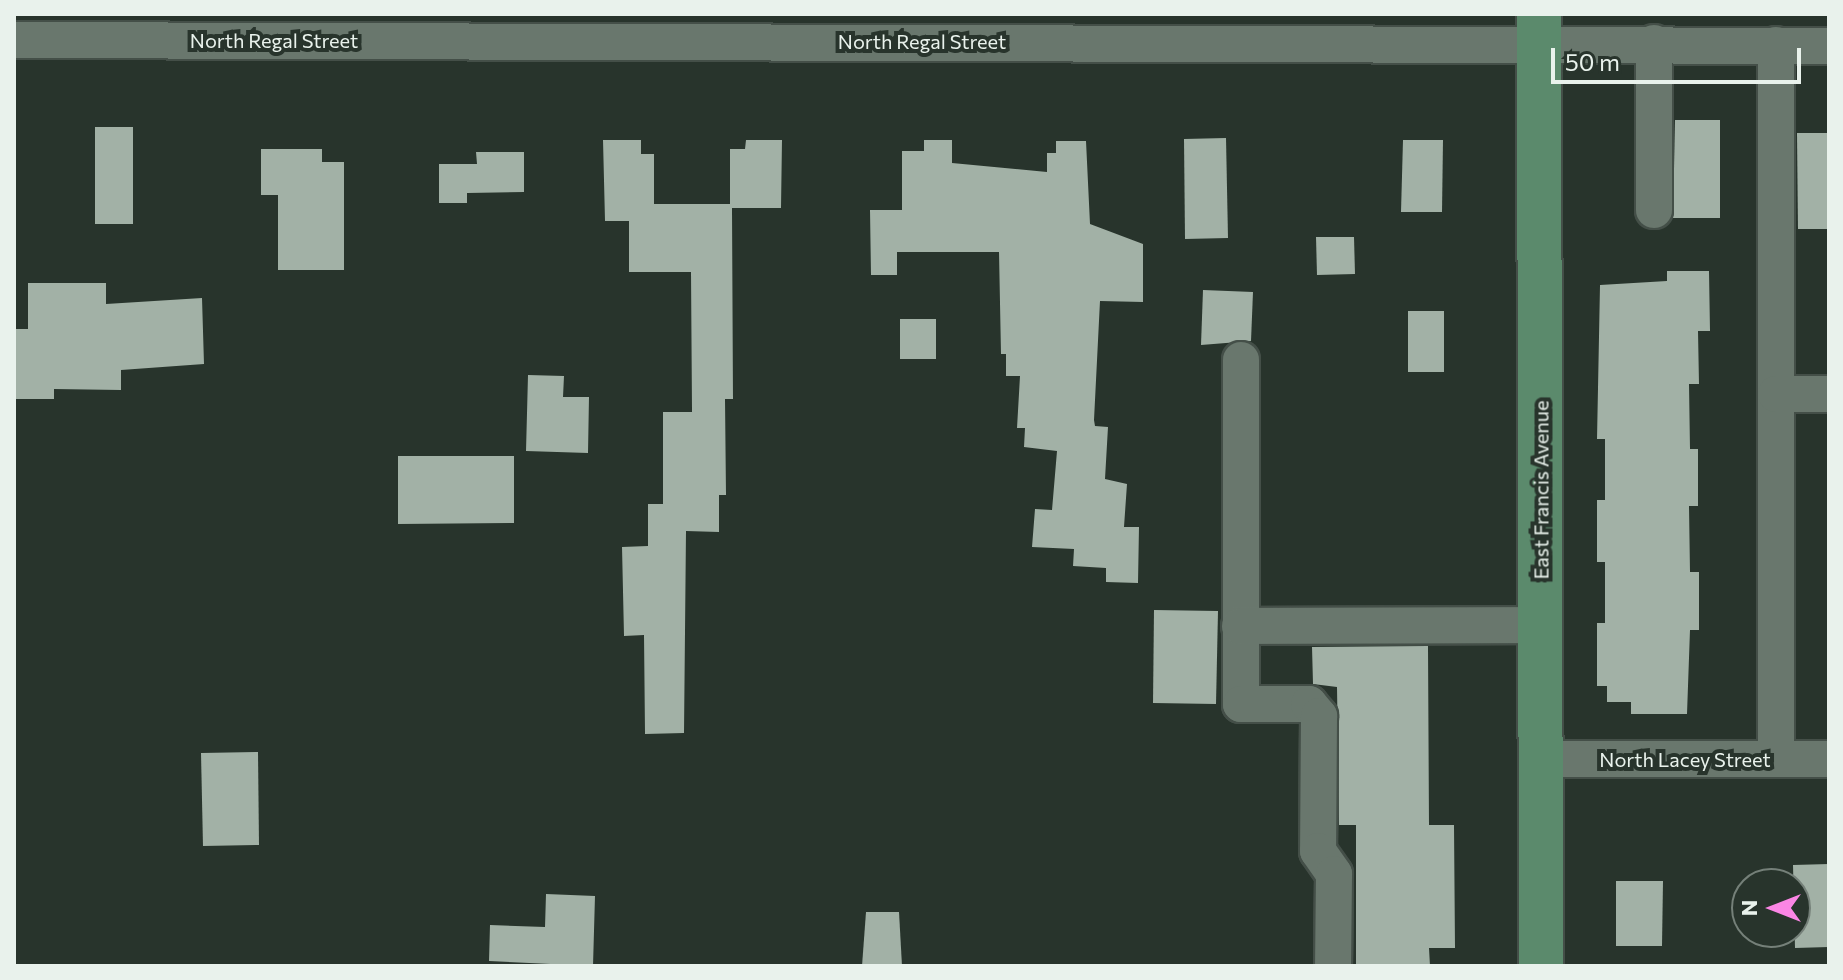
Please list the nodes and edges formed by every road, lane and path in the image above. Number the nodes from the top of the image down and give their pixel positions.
1 (543, 28) edge
2 (1033, 28) edge
3 (1229, 28) edge
4 (1539, 28) edge
5 (1787, 35) edge
6 (14, 40) edge
7 (1654, 43) junction
8 (1829, 46) edge
9 (1654, 210) dead end
10 (1241, 360) dead end
11 (1776, 394) junction
12 (1829, 394) edge
13 (1541, 625) junction
14 (1240, 626) junction
15 (1541, 759) junction
16 (1776, 759) junction
17 (1829, 759) edge
18 (1333, 966) edge
19 (1541, 966) edge

1 - 2 street, North Regal Street
1 - 6 street, North Regal Street
2 - 3 street, North Regal Street
3 - 4 street, North Regal Street
4 - 7 street, North Regal Street
4 - 13 main road, East Francis Avenue
5 - 7 street, North Regal Street
5 - 8 street, North Regal Street
5 - 11 street
7 - 9 street
10 - 14 street
11 - 12 street
11 - 16 street
13 - 14 street
13 - 15 main road, East Francis Avenue
14 - 18 street
15 - 16 street, North Lacey Street
15 - 19 main road, East Francis Avenue
16 - 17 street, North Lacey Street

